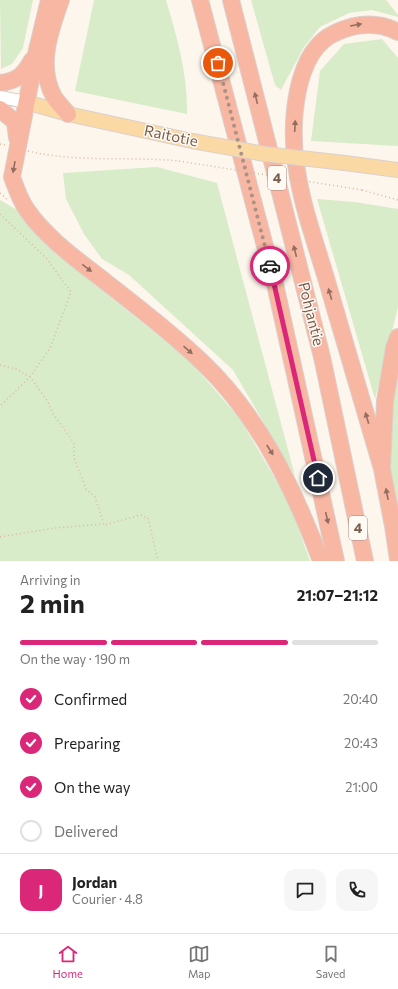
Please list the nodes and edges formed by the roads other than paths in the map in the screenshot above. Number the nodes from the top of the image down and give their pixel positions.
1 (49, 0) edge
2 (61, 0) edge
3 (189, 0) edge
4 (200, 0) edge
5 (231, 0) edge
6 (398, 32) edge
7 (36, 54) junction
8 (218, 63) junction
9 (0, 83) edge
10 (0, 97) edge
11 (26, 102) junction
12 (0, 109) edge
13 (68, 114) junction
14 (22, 148) junction
15 (345, 163) junction
16 (398, 163) edge
17 (398, 170) edge
18 (398, 337) edge
19 (382, 469) junction
20 (398, 560) edge
21 (321, 561) edge
22 (336, 561) edge
23 (366, 561) edge

1 - 7 highway
2 - 13 highway
3 - 8 highway
4 - 8 highway, Pohjantie / 4
23 -> 5 highway, Pohjantie / 4
19 -> 6 highway
7 - 9 highway
7 - 11 highway
8 -> 22 highway, Pohjantie / 4
10 - 11 main road, Raitotie
11 - 13 main road, Raitotie
11 - 14 highway
12 - 14 highway
13 - 15 main road, Raitotie, bridge
14 -> 21 highway
15 - 16 main road, Raitotie
15 - 17 main road, Raitotie
18 - 19 highway
20 -> 19 highway

